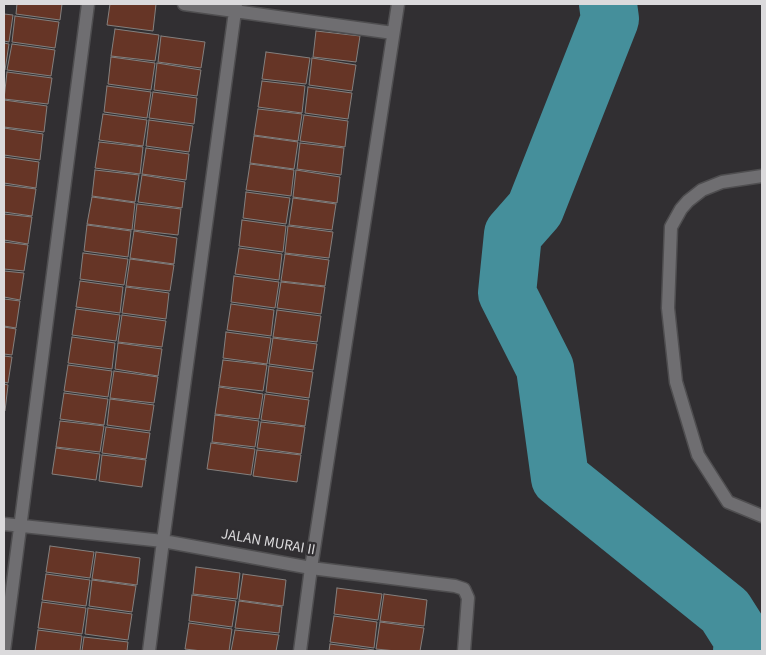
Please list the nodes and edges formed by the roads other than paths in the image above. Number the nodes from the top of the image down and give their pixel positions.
1 (88, 4) edge
2 (184, 4) edge
3 (398, 4) edge
4 (236, 7) edge
5 (394, 33) junction
6 (762, 176) edge
7 (762, 516) edge
8 (4, 524) edge
9 (20, 525) junction
10 (163, 541) junction
11 (311, 568) junction
12 (4, 651) edge
13 (149, 651) edge
14 (300, 651) edge
15 (464, 651) edge

1 - 9 street
2 - 4 street
3 - 5 street
4 - 5 street
4 - 10 street
5 - 11 street
6 - 7 street
8 - 9 street, JALAN MURAI II
9 - 10 street, JALAN MURAI II
9 - 12 street
10 - 11 street, JALAN MURAI II
10 - 13 street
11 - 14 street
11 - 15 street, JALAN MURAI II

